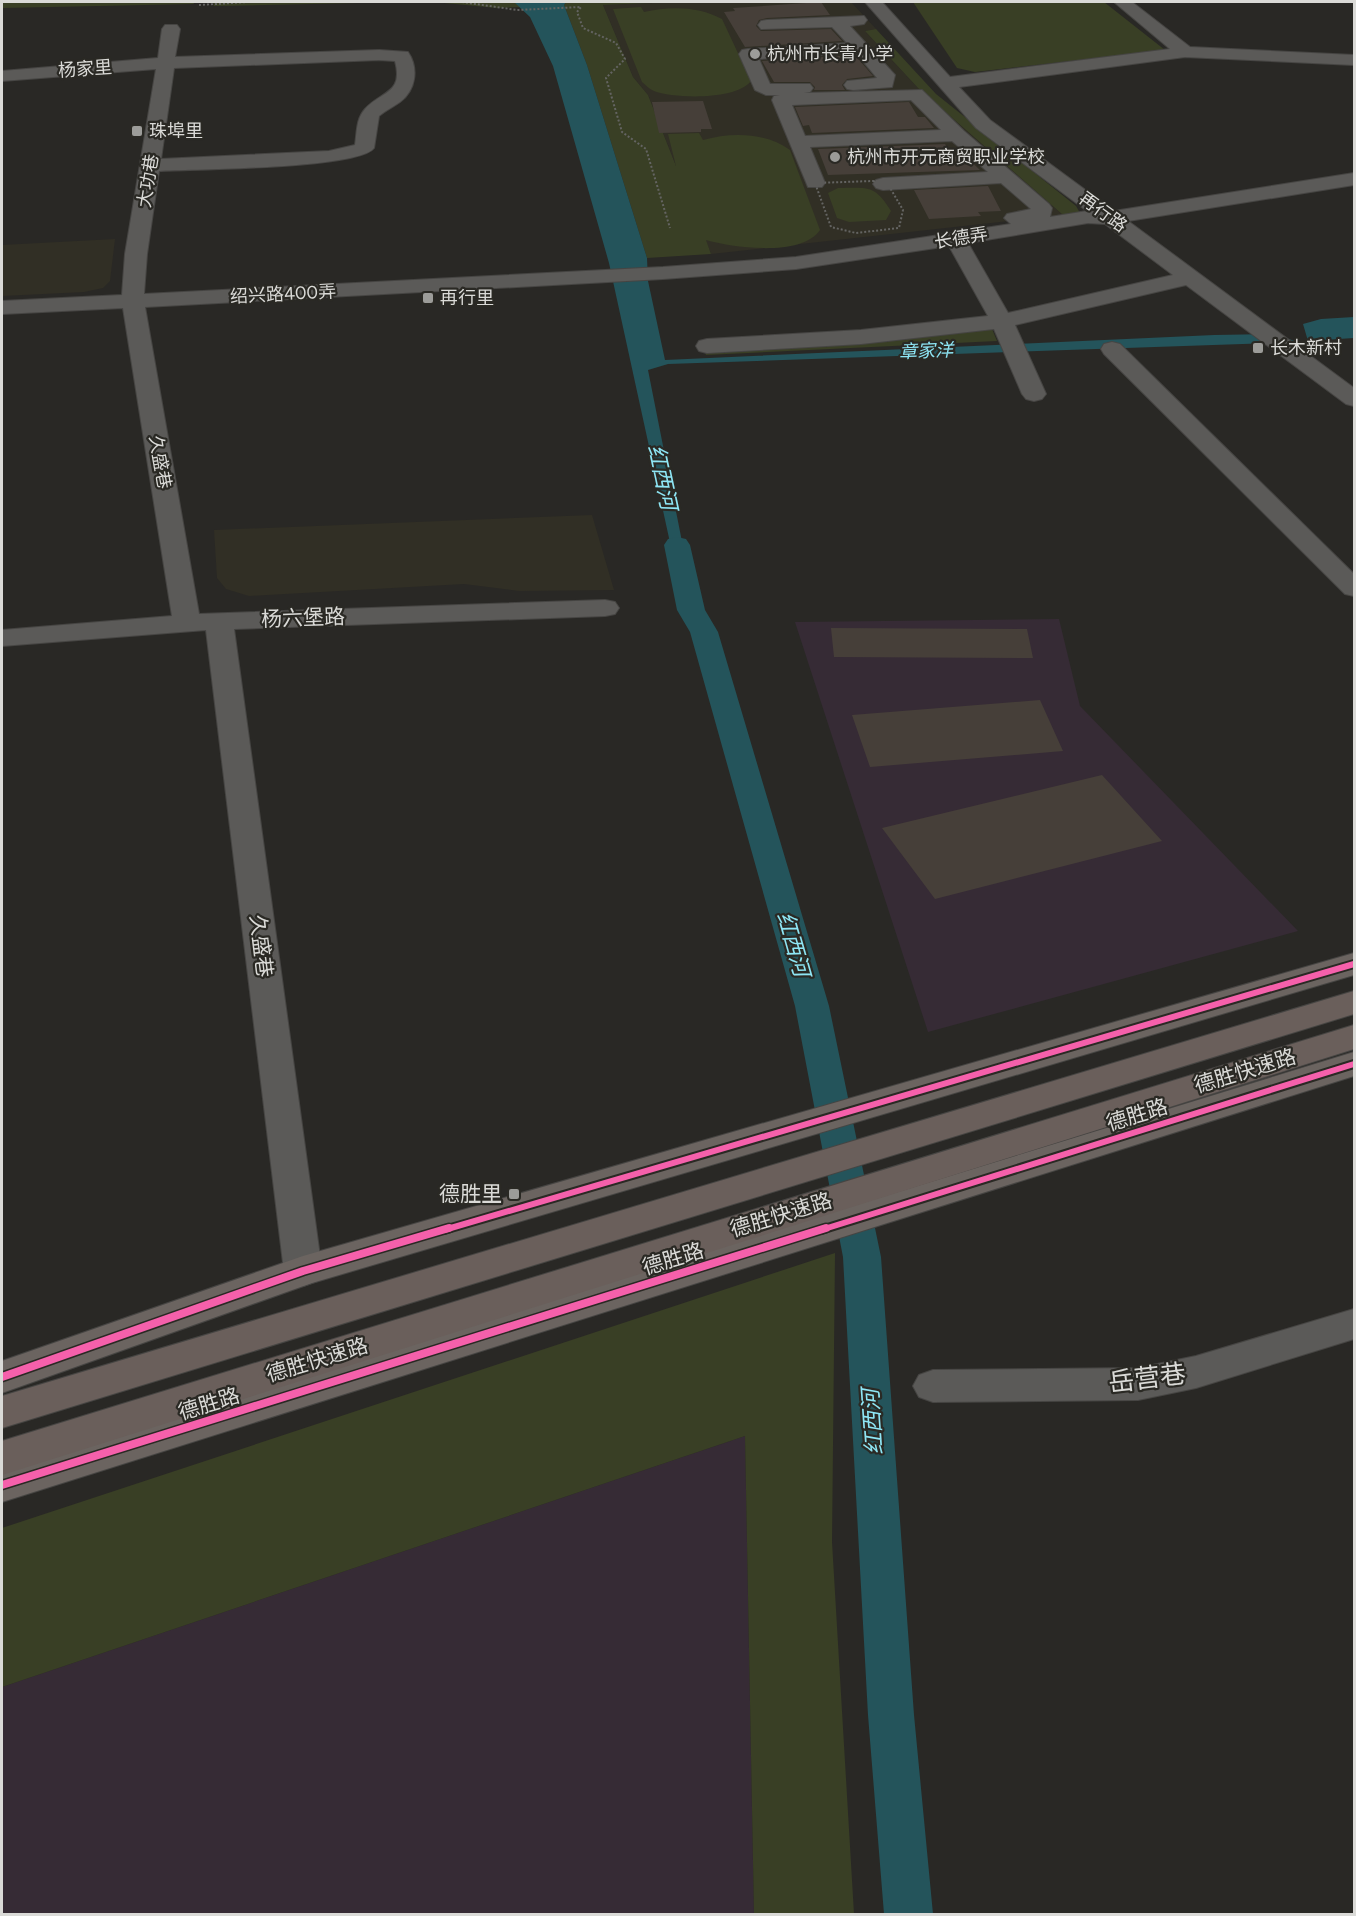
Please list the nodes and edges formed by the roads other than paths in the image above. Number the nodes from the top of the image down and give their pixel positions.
1 (1122, 2) edge
2 (878, 8) edge
3 (840, 19) junction
4 (767, 25) dead end
5 (171, 28) dead end
6 (860, 48) junction
7 (1185, 52) junction
8 (1354, 60) edge
9 (168, 63) junction
10 (2, 76) edge
11 (946, 83) junction
12 (957, 135) junction
13 (798, 142) junction
14 (151, 165) junction
15 (1007, 177) junction
16 (1354, 179) edge
17 (815, 183) road end
18 (883, 184) road end
19 (1111, 219) junction
20 (880, 238) junction
21 (955, 240) junction
22 (1192, 277) junction
23 (565, 278) joint
24 (133, 300) junction
25 (2, 308) edge
26 (1009, 338) junction
27 (707, 346) dead end
28 (1112, 349) dead end
29 (1034, 394) dead end
30 (1354, 399) edge
31 (1354, 588) edge
32 (605, 608) dead end
33 (203, 622) junction
34 (2, 638) edge
35 (1354, 964) edge
36 (1354, 1002) edge
37 (1354, 1037) edge
38 (1354, 1064) edge
39 (303, 1271) junction
40 (1354, 1324) edge
41 (2, 1377) edge
42 (933, 1386) dead end
43 (2, 1412) edge
44 (2, 1458) edge
45 (2, 1485) edge

1 - 7 street
2 - 3 street
2 - 11 street, 再行路
3 - 4 street
3 - 6 street
5 - 9 street, 大功巷
6 - 6 street
7 - 8 street
7 - 11 street
9 - 10 street, 杨家里
9 - 14 street, 大功巷
9 - 14 street, 杨家里
11 - 19 street, 再行路
12 - 13 street
12 - 13 street
12 - 15 street
13 - 17 street
14 - 24 street, 大功巷
15 - 18 street
15 - 20 street
16 - 19 street, 长德弄
19 - 21 street, 长德弄
19 - 22 street, 再行路
20 - 21 street, 长德弄
20 - 23 street, 长德弄
21 - 26 street
22 - 26 street
22 - 30 street, 再行路
23 - 24 street, 绍兴路400弄
24 - 25 street, 绍兴路400弄
24 - 33 street, 久盛巷
26 - 27 street
26 - 29 street
28 - 31 street
32 - 33 street, 杨六堡路
33 - 34 street, 杨六堡路
33 - 39 street, 久盛巷
35 - 39 main road
36 - 43 highway, 德胜快速路
37 - 44 highway, 德胜快速路
38 - 45 main road, 德胜路
39 - 41 main road
40 - 42 street, 岳营巷

